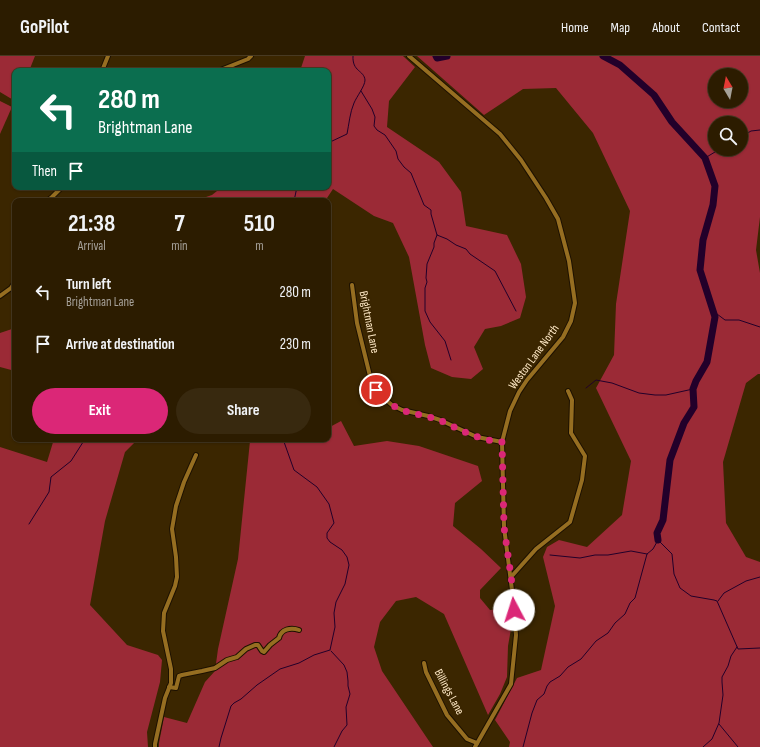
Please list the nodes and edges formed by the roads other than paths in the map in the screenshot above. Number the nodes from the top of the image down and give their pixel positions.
1 (108, 56) edge
2 (251, 56) edge
3 (409, 56) edge
4 (103, 68) edge
5 (226, 68) edge
6 (59, 190) edge
7 (51, 198) edge
8 (352, 285) dead end
9 (12, 286) edge
10 (0, 296) edge
11 (568, 391) dead end
12 (502, 442) junction
13 (196, 455) dead end
14 (511, 577) junction
15 (299, 630) dead end
16 (424, 663) dead end
17 (169, 687) junction
18 (476, 745) edge
19 (156, 747) edge

1 - 4 street
2 - 5 street
3 - 12 street, Weston Lane North
6 - 7 street
8 - 12 street, Brightman Lane
9 - 10 street
11 - 14 street
12 - 14 street, Weston Lane North
13 - 17 street
14 - 18 street, Weston Lane North
15 - 17 street
16 - 18 street, Billings Lane
17 - 19 street

